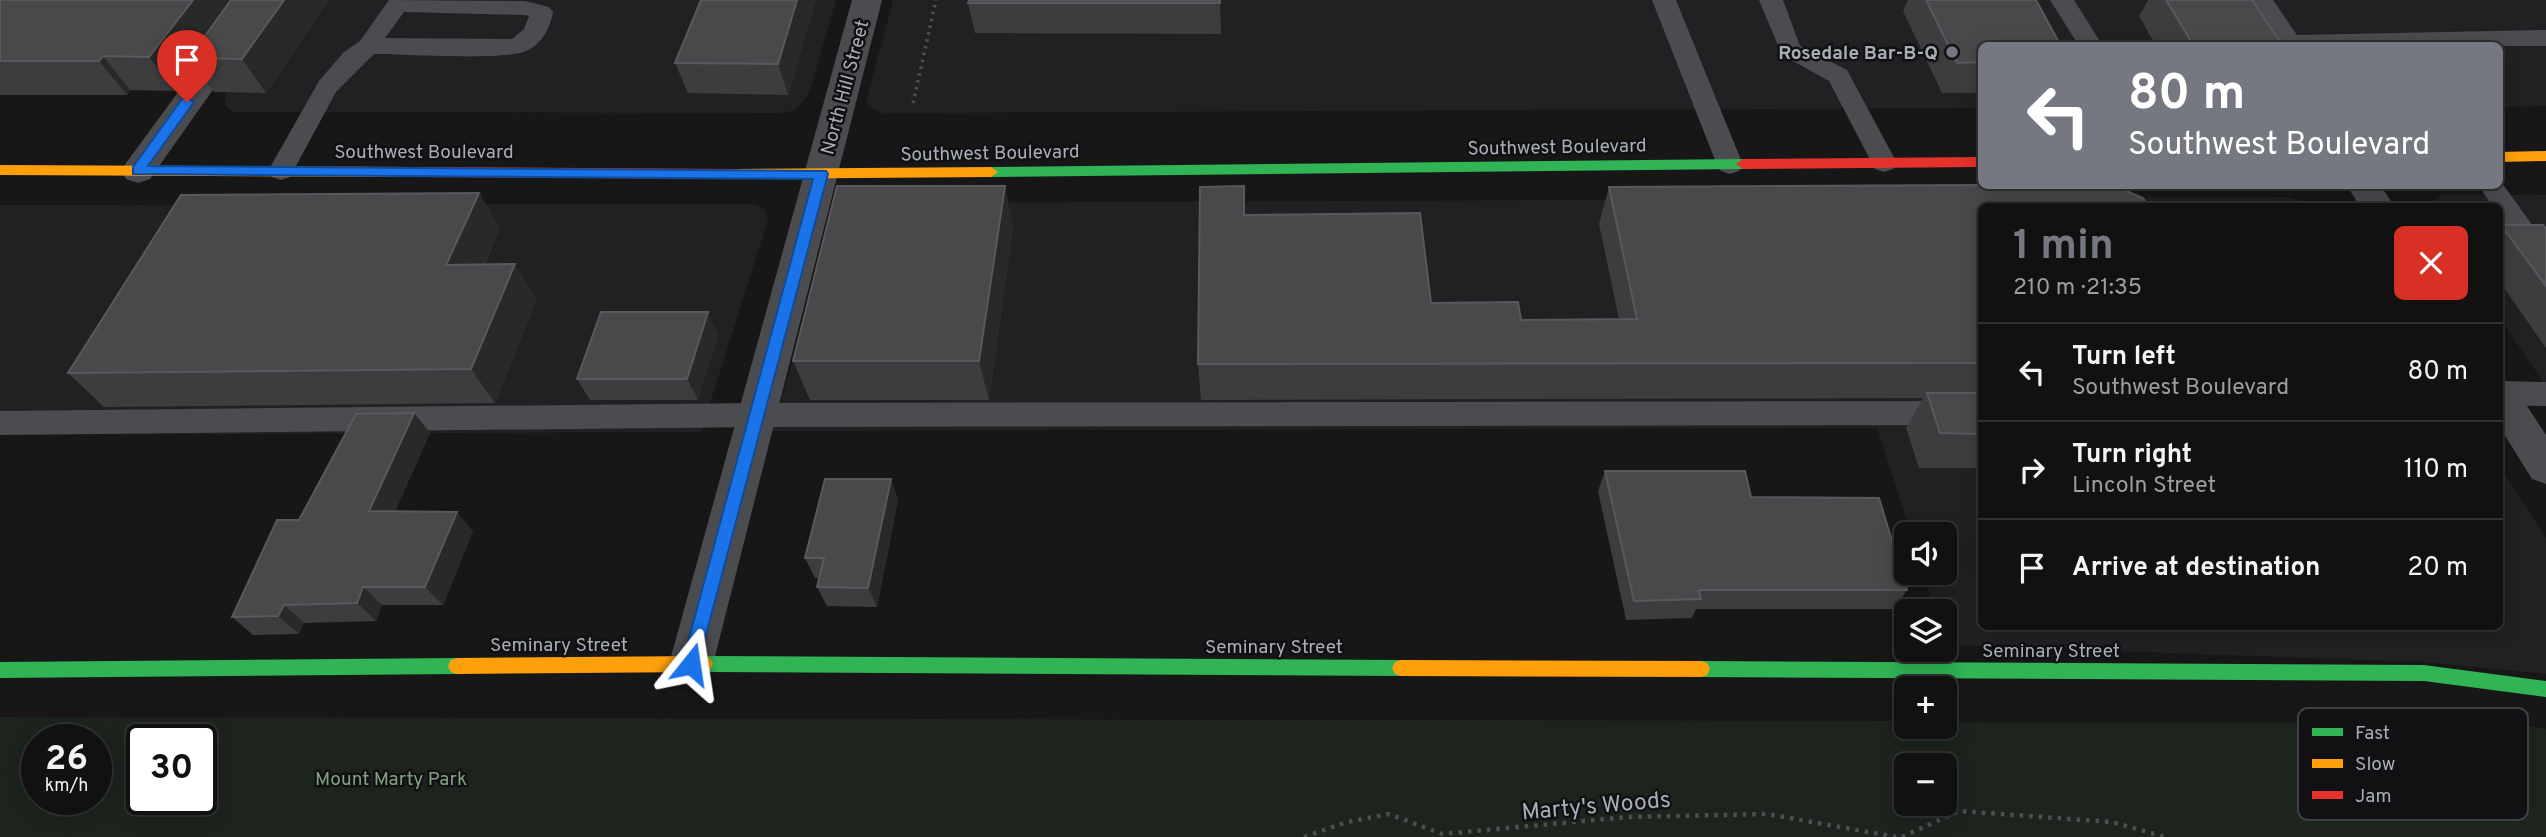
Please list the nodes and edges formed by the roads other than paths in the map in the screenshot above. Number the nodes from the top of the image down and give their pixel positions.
1 (261, 0) edge
2 (867, 0) edge
3 (1664, 0) edge
4 (1771, 0) edge
5 (2062, 0) edge
6 (2261, 0) edge
7 (2546, 38) edge
8 (2088, 42) edge
9 (2290, 42) edge
10 (2433, 42) edge
11 (368, 46) junction
12 (2546, 156) edge
13 (2503, 157) edge
14 (1978, 162) edge
15 (1884, 163) junction
16 (1730, 165) junction
17 (0, 170) edge
18 (138, 171) junction
19 (281, 172) junction
20 (821, 174) junction
21 (2494, 189) edge
22 (2546, 265) edge
23 (2546, 394) edge
24 (2503, 403) edge
25 (2503, 404) edge
26 (1978, 413) edge
27 (758, 415) junction
28 (0, 423) edge
29 (2546, 468) edge
30 (691, 664) junction
31 (0, 670) edge
32 (2546, 689) edge

1 - 18 street
2 - 20 street, North Hill Street
3 - 16 lane
4 - 15 lane
5 - 8 lane
6 - 9 lane
7 - 10 lane
11 - 11 lane
11 - 19 lane
12 - 13 main road
14 - 15 main road, Southwest Boulevard
15 - 16 main road, Southwest Boulevard
16 - 20 main road, Southwest Boulevard
17 - 18 main road, Southwest Boulevard
18 - 19 main road, Southwest Boulevard
19 - 20 main road, Southwest Boulevard
20 - 27 street, North Hill Street
21 - 22 lane
23 - 24 lane
25 - 29 street
26 - 27 lane
27 - 28 lane
27 - 30 street, North Hill Street
30 - 31 main road, Seminary Street
30 - 32 main road, Seminary Street

